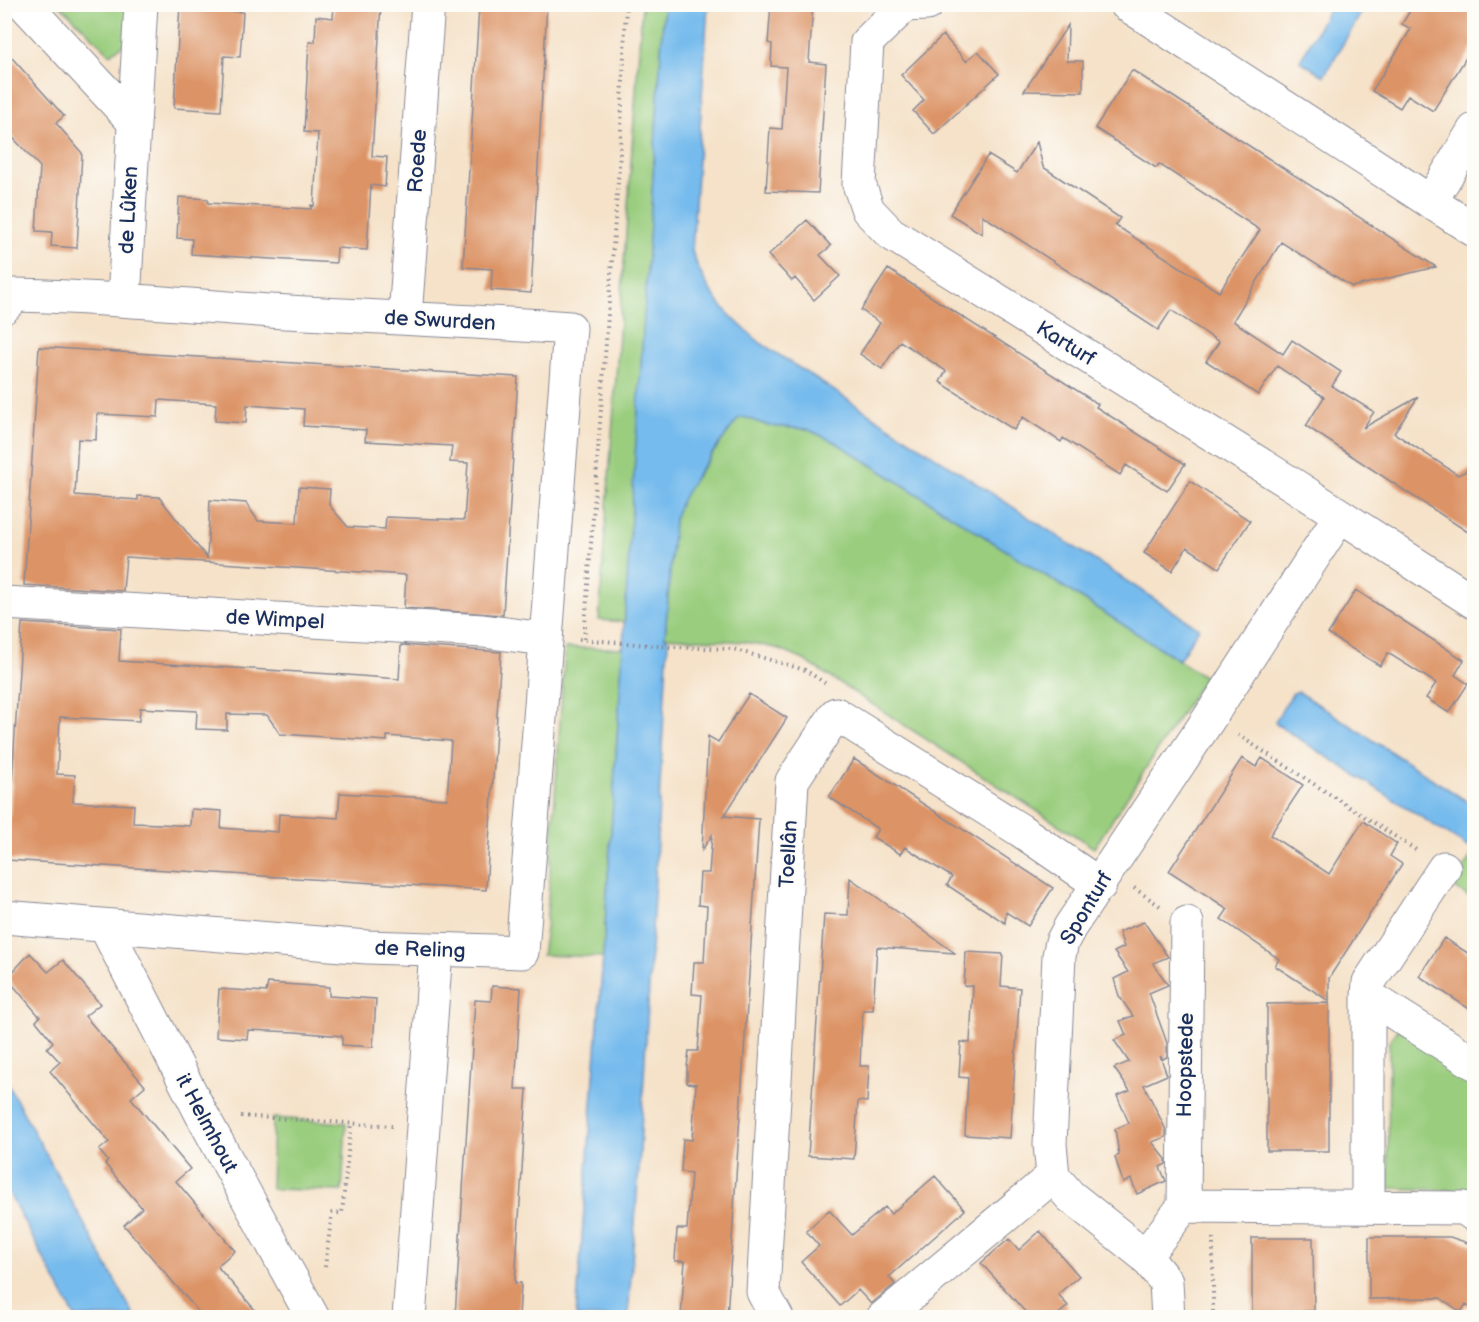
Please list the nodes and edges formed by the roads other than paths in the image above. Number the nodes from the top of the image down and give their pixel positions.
1 (24, 4) edge
2 (141, 4) edge
3 (428, 4) edge
4 (927, 4) edge
5 (1126, 4) edge
6 (133, 121) junction
7 (1474, 130) edge
8 (1431, 201) junction
9 (1474, 230) edge
10 (124, 300) junction
11 (4, 307) edge
12 (405, 317) junction
13 (1340, 516) junction
14 (1474, 602) edge
15 (4, 603) edge
16 (545, 639) junction
17 (1444, 868) road end
18 (1100, 885) junction
19 (4, 917) edge
20 (1187, 923) dead end
21 (105, 926) junction
22 (436, 950) junction
23 (1368, 996) junction
24 (1474, 1063) edge
25 (1053, 1176) junction
26 (1184, 1206) junction
27 (1368, 1206) junction
28 (1474, 1215) edge
29 (1145, 1257) junction
30 (313, 1317) edge
31 (409, 1317) edge
32 (777, 1317) edge
33 (883, 1317) edge
34 (1168, 1317) edge

1 - 6 street
2 - 6 street, de Lûken
3 - 12 street, Roede
4 - 13 street, Karturf
5 - 8 street
6 - 10 street, de Lûken
7 - 8 street
8 - 9 street
10 - 11 street, de Swurden
10 - 12 street, de Swurden
12 - 16 street, de Swurden
13 - 14 street, Karturf
13 - 18 street, Sponturf
15 - 16 street, de Wimpel
16 - 22 street, de Reling
17 - 23 street
18 - 25 street, Sponturf
18 - 32 street, Toellân
19 - 21 street, de Reling
20 - 26 street, Hoopstede
21 - 22 street, de Reling
21 - 30 street, it Helmhout
22 - 31 street
23 - 24 street
23 - 27 street
25 - 29 street
25 - 33 street
26 - 27 street
26 - 29 street
27 - 28 street
29 - 34 street

